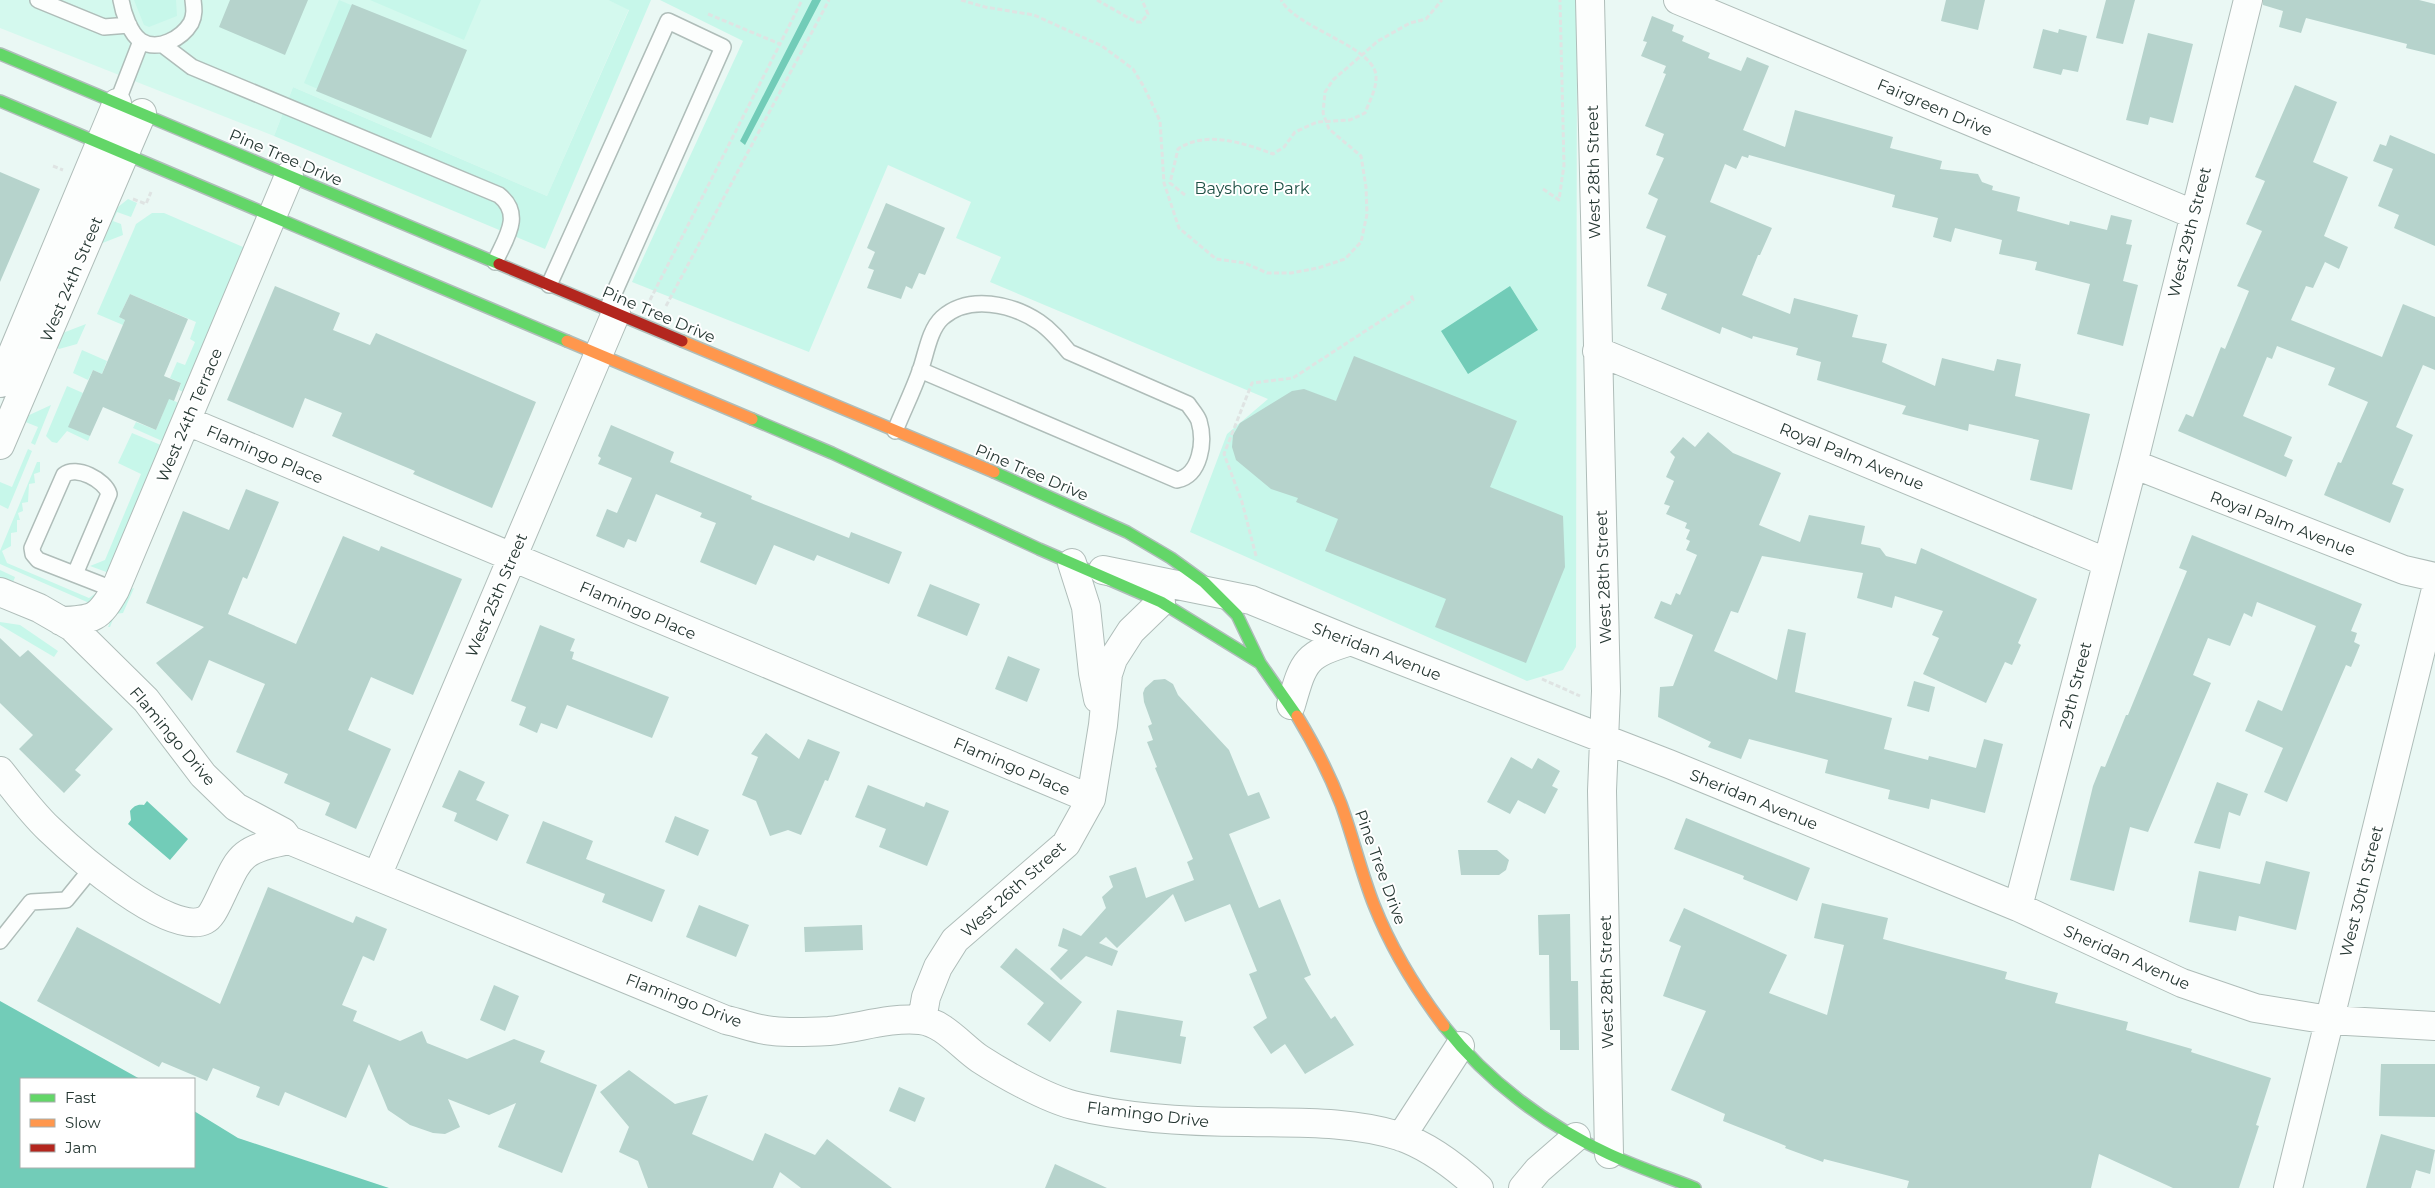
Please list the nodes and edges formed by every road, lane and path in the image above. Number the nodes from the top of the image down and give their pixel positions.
1 (38, 0) edge
2 (121, 0) edge
3 (193, 0) edge
4 (802, 0) edge
5 (829, 0) edge
6 (961, 0) edge
7 (1097, 0) edge
8 (1142, 0) edge
9 (1281, 0) edge
10 (1442, 0) edge
11 (1560, 0) edge
12 (1590, 0) edge
13 (1678, 0) edge
14 (2248, 0) edge
15 (708, 14) dead end
16 (129, 25) junction
17 (140, 41) junction
18 (780, 44) junction
19 (163, 45) junction
20 (0, 54) edge
21 (1362, 55) junction
22 (0, 101) edge
23 (117, 103) junction
24 (142, 113) junction
25 (1326, 122) junction
26 (113, 149) junction
27 (289, 176) junction
28 (1543, 189) dead end
29 (1185, 196) dead end
30 (2193, 214) junction
31 (272, 216) junction
32 (495, 262) junction
33 (549, 285) junction
34 (1410, 295) dead end
35 (650, 300) dead end
36 (665, 306) dead end
37 (611, 311) junction
38 (1597, 351) junction
39 (598, 353) junction
40 (920, 370) junction
41 (0, 383) edge
42 (187, 421) junction
43 (895, 431) junction
44 (0, 445) edge
45 (2133, 464) junction
46 (1256, 556) dead end
47 (512, 558) junction
48 (2106, 562) junction
49 (1072, 563) junction
50 (76, 574) junction
51 (2435, 577) edge
52 (115, 590) junction
53 (0, 592) edge
54 (2435, 593) edge
55 (1218, 595) junction
56 (1161, 602) junction
57 (61, 621) junction
58 (1351, 641) junction
59 (1260, 663) junction
60 (1542, 679) dead end
61 (1585, 698) dead end
62 (1291, 705) junction
63 (1103, 725) junction
64 (1604, 739) junction
65 (0, 771) edge
66 (1090, 799) junction
67 (236, 807) junction
68 (289, 840) junction
69 (240, 858) junction
70 (92, 868) junction
71 (377, 876) junction
72 (2018, 907) junction
73 (0, 941) edge
74 (922, 1020) junction
75 (2329, 1020) junction
76 (2435, 1026) edge
77 (1460, 1046) junction
78 (1401, 1137) junction
79 (1576, 1137) junction
80 (1609, 1154) junction
81 (1479, 1188) edge
82 (1523, 1188) edge
83 (1695, 1188) edge
84 (2288, 1188) edge

1 - 16 lane
2 - 16 lane
3 - 19 lane
4 - 18 path
5 - 36 path
6 - 25 path
7 - 8 path
9 - 21 path
10 - 21 path
11 - 28 path
12 - 38 street, West 28th Street
13 - 30 street, Fairgreen Drive
14 - 30 street, West 29th Street
15 - 18 path
16 - 17 lane
17 - 19 lane
17 - 23 lane
18 - 35 path
19 - 32 lane
20 - 23 main road, Pine Tree Drive
21 - 25 path
21 - 25 path
22 - 26 main road, Pine Tree Drive
23 - 24 main road, Pine Tree Drive
23 - 26 street, West 24th Street
24 - 26 street, West 24th Street
24 - 27 main road, Pine Tree Drive
25 - 29 path
26 - 31 main road, Pine Tree Drive
26 - 41 street, West 24th Street
26 - 44 street, West 24th Street
27 - 31 street, West 24th Terrace
27 - 32 main road, Pine Tree Drive
30 - 45 street, West 29th Street
31 - 39 main road, Pine Tree Drive
31 - 42 street, West 24th Terrace
32 - 33 main road, Pine Tree Drive
33 - 37 main road, Pine Tree Drive
33 - 37 lane
34 - 46 path
37 - 39 street, West 25th Street
37 - 43 main road, Pine Tree Drive
38 - 48 street, Royal Palm Avenue
38 - 64 street, West 28th Street
39 - 47 street, West 25th Street
39 - 49 main road, Pine Tree Drive
40 - 40 lane
40 - 43 lane
42 - 47 street, Flamingo Place
42 - 52 street, West 24th Terrace
43 - 55 main road, Pine Tree Drive
45 - 48 street, 29th Street
45 - 51 street, Royal Palm Avenue
47 - 66 street, Flamingo Place
47 - 71 street, West 25th Street
48 - 72 street, 29th Street
49 - 55 street, Sheridan Avenue
49 - 56 main road, Pine Tree Drive
49 - 63 street, West 26th Street
50 - 50 lane
50 - 52 lane
52 - 57 street, West 24th Terrace
53 - 57 street, Flamingo Drive
54 - 75 street, West 30th Street
55 - 58 street, Sheridan Avenue
55 - 59 main road, Pine Tree Drive
56 - 59 main road, Pine Tree Drive
56 - 63 street, West 26th Street
57 - 67 street, Flamingo Drive
58 - 62 street
58 - 64 street, Sheridan Avenue
59 - 62 main road, Pine Tree Drive
60 - 61 path
62 - 77 main road, Pine Tree Drive
63 - 66 street, West 26th Street
64 - 72 street, Sheridan Avenue
64 - 80 street, West 28th Street
65 - 70 street
66 - 74 street, West 26th Street
67 - 68 street, Flamingo Drive
67 - 69 street
68 - 69 street
68 - 71 street, Flamingo Drive
69 - 70 street
70 - 73 lane
71 - 74 street, Flamingo Drive
72 - 75 street, Sheridan Avenue
74 - 78 street, Flamingo Drive
75 - 76 street, Sheridan Avenue
75 - 84 street, West 30th Street
77 - 78 street
77 - 79 main road, Pine Tree Drive
78 - 81 street, Flamingo Drive
79 - 80 main road, Pine Tree Drive
79 - 82 street
80 - 83 main road, Pine Tree Drive

